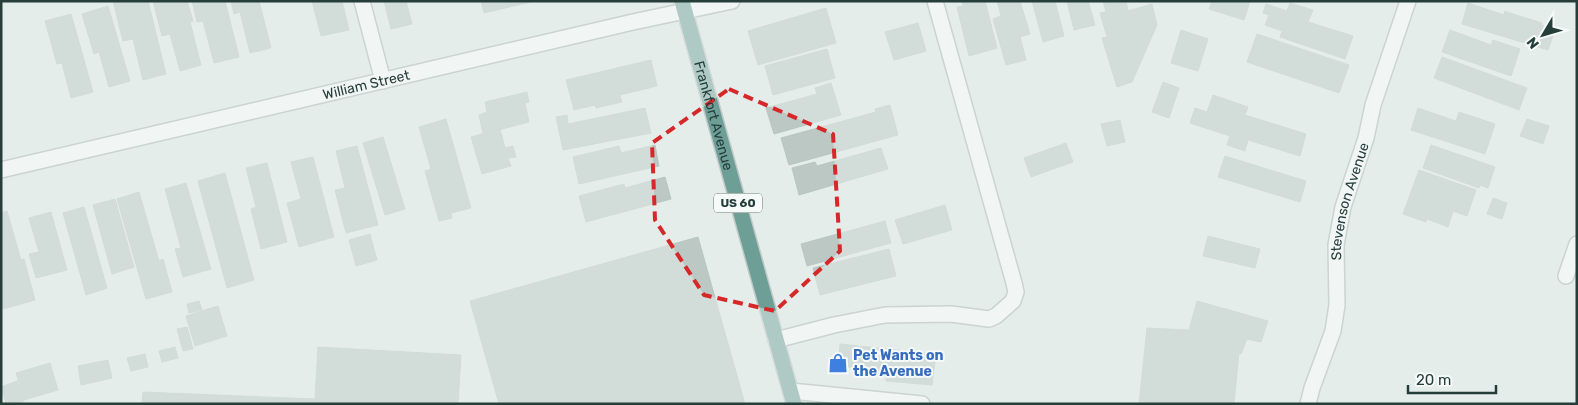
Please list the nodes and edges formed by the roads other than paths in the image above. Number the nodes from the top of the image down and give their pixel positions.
1 (362, 1) edge
2 (732, 1) edge
3 (935, 1) edge
4 (1408, 1) edge
5 (684, 6) edge
6 (383, 81) junction
7 (1, 170) edge
8 (1577, 244) edge
9 (1566, 276) dead end
10 (776, 340) junction
11 (792, 398) edge
12 (922, 404) edge
13 (1308, 404) edge

1 - 6 street
2 - 5 street, William Street
3 - 10 street
4 - 13 street, Stevenson Avenue
5 - 6 street, William Street
5 - 10 main road, Frankfort Avenue / US 60
6 - 7 street, William Street
8 - 9 street
10 - 11 main road, Frankfort Avenue / US 60
11 - 12 street

